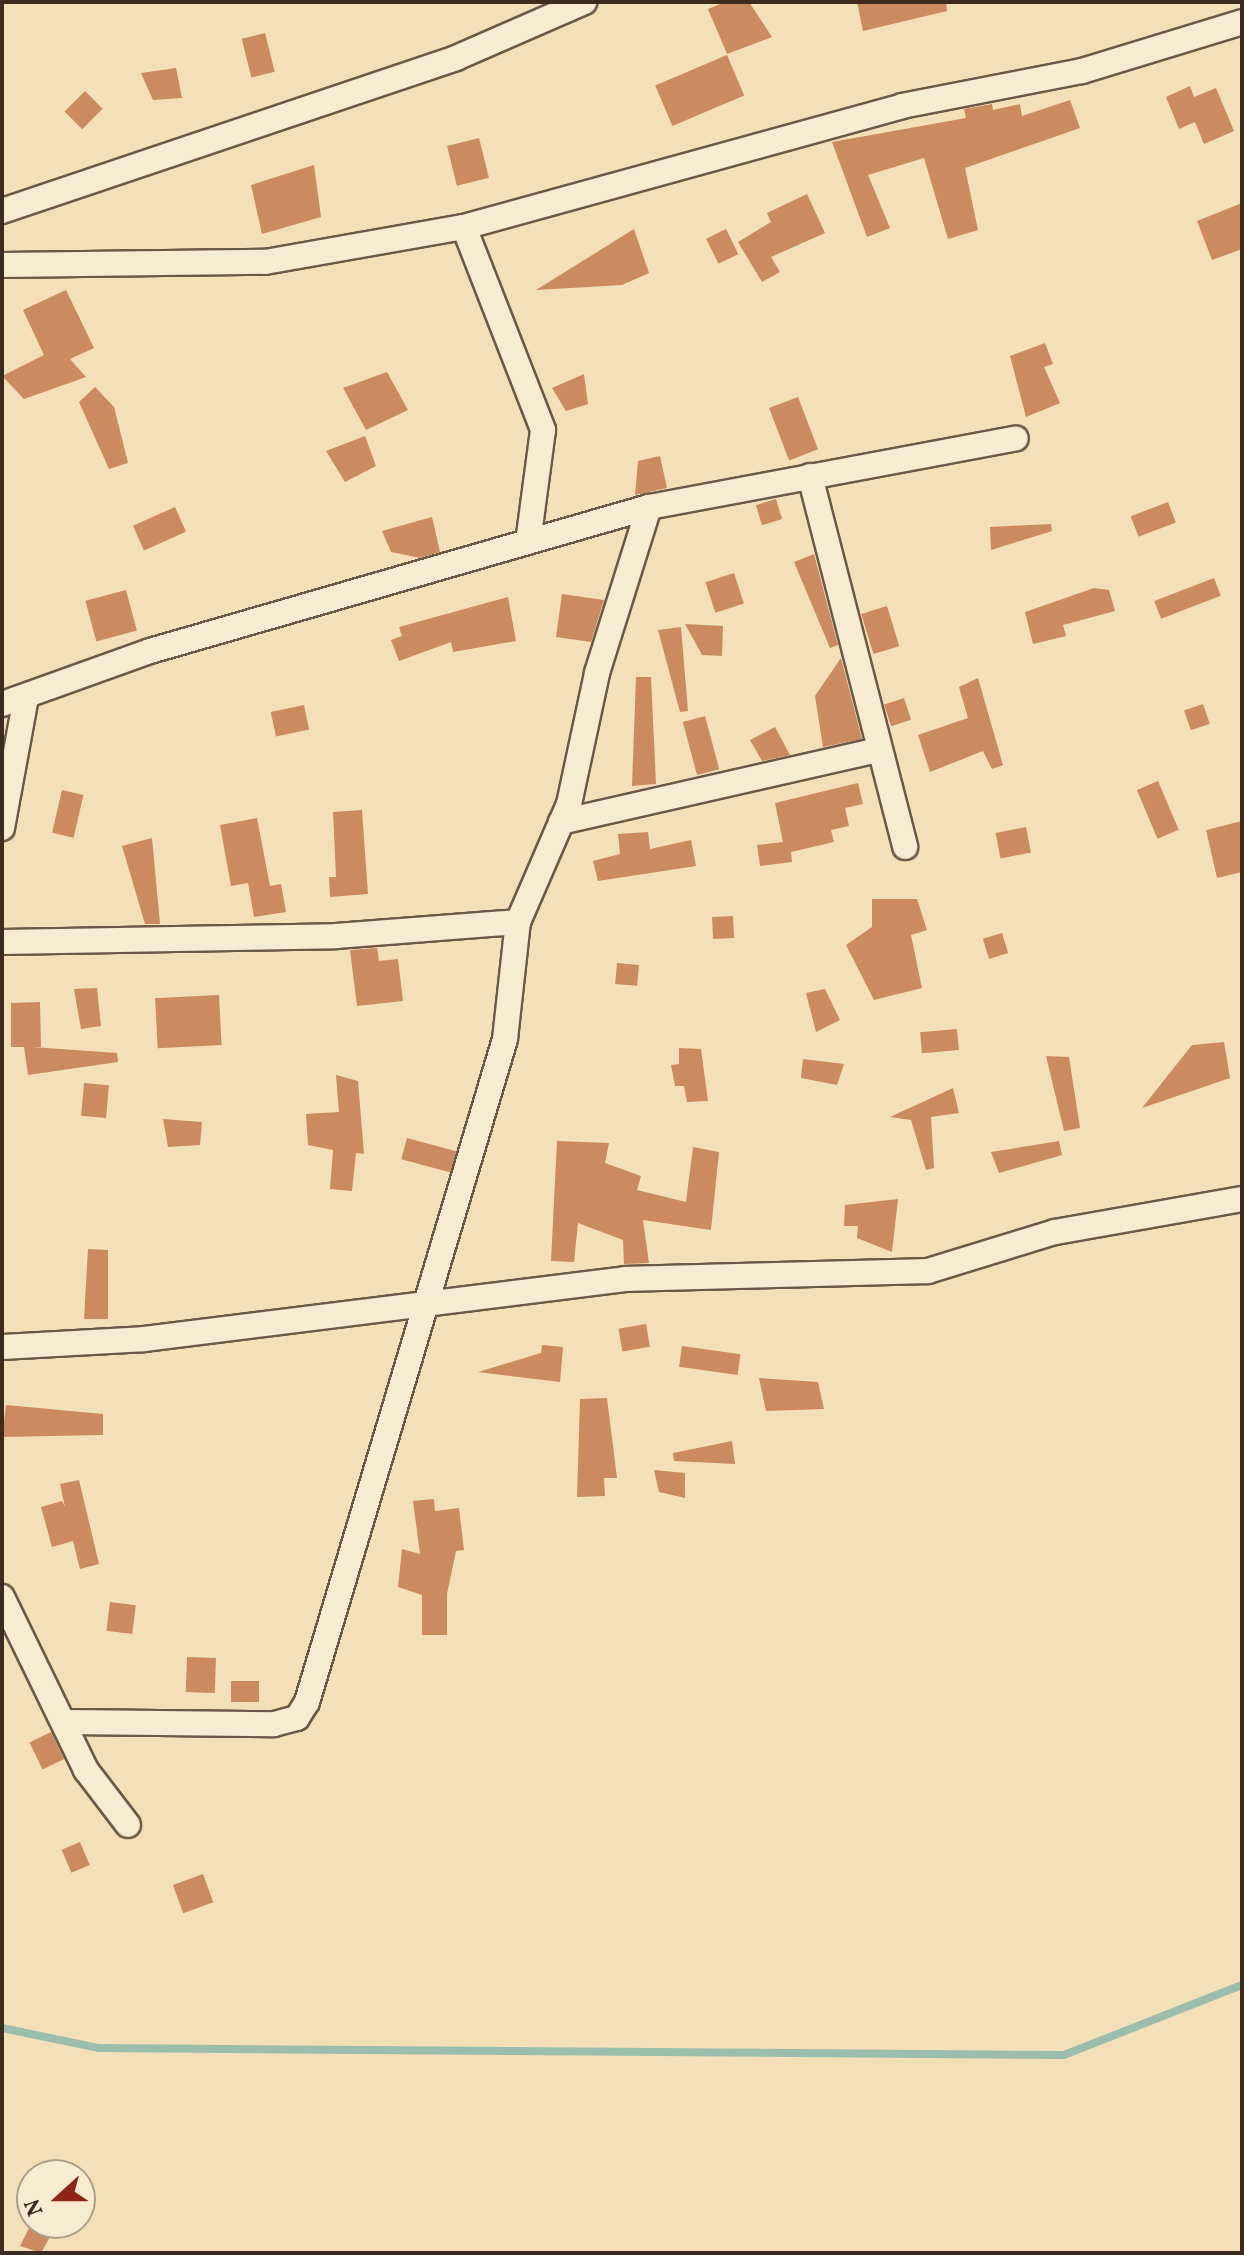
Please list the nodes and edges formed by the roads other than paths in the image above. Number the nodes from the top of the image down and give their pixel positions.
1 (584, 2) edge
2 (1242, 22) edge
3 (2, 211) edge
4 (464, 227) junction
5 (2, 265) edge
6 (1016, 438) dead end
7 (810, 476) junction
8 (649, 507) junction
9 (528, 542) junction
10 (26, 697) junction
11 (2, 704) edge
12 (879, 750) junction
13 (561, 822) junction
14 (2, 828) edge
15 (905, 847) dead end
16 (518, 922) junction
17 (2, 942) edge
18 (1242, 1199) edge
19 (426, 1300) junction
20 (2, 1347) edge
21 (2, 1597) edge
22 (67, 1722) junction
23 (128, 1825) dead end

1 - 3 street
2 - 4 street
4 - 5 street
4 - 9 street
6 - 7 street
7 - 8 street
7 - 12 street
8 - 9 street
8 - 13 street
9 - 10 street
10 - 11 street
10 - 14 street
12 - 13 street
12 - 15 street
13 - 16 street
16 - 17 street
16 - 19 street
18 - 19 street
19 - 20 street
19 - 22 street
21 - 22 street
22 - 23 street

